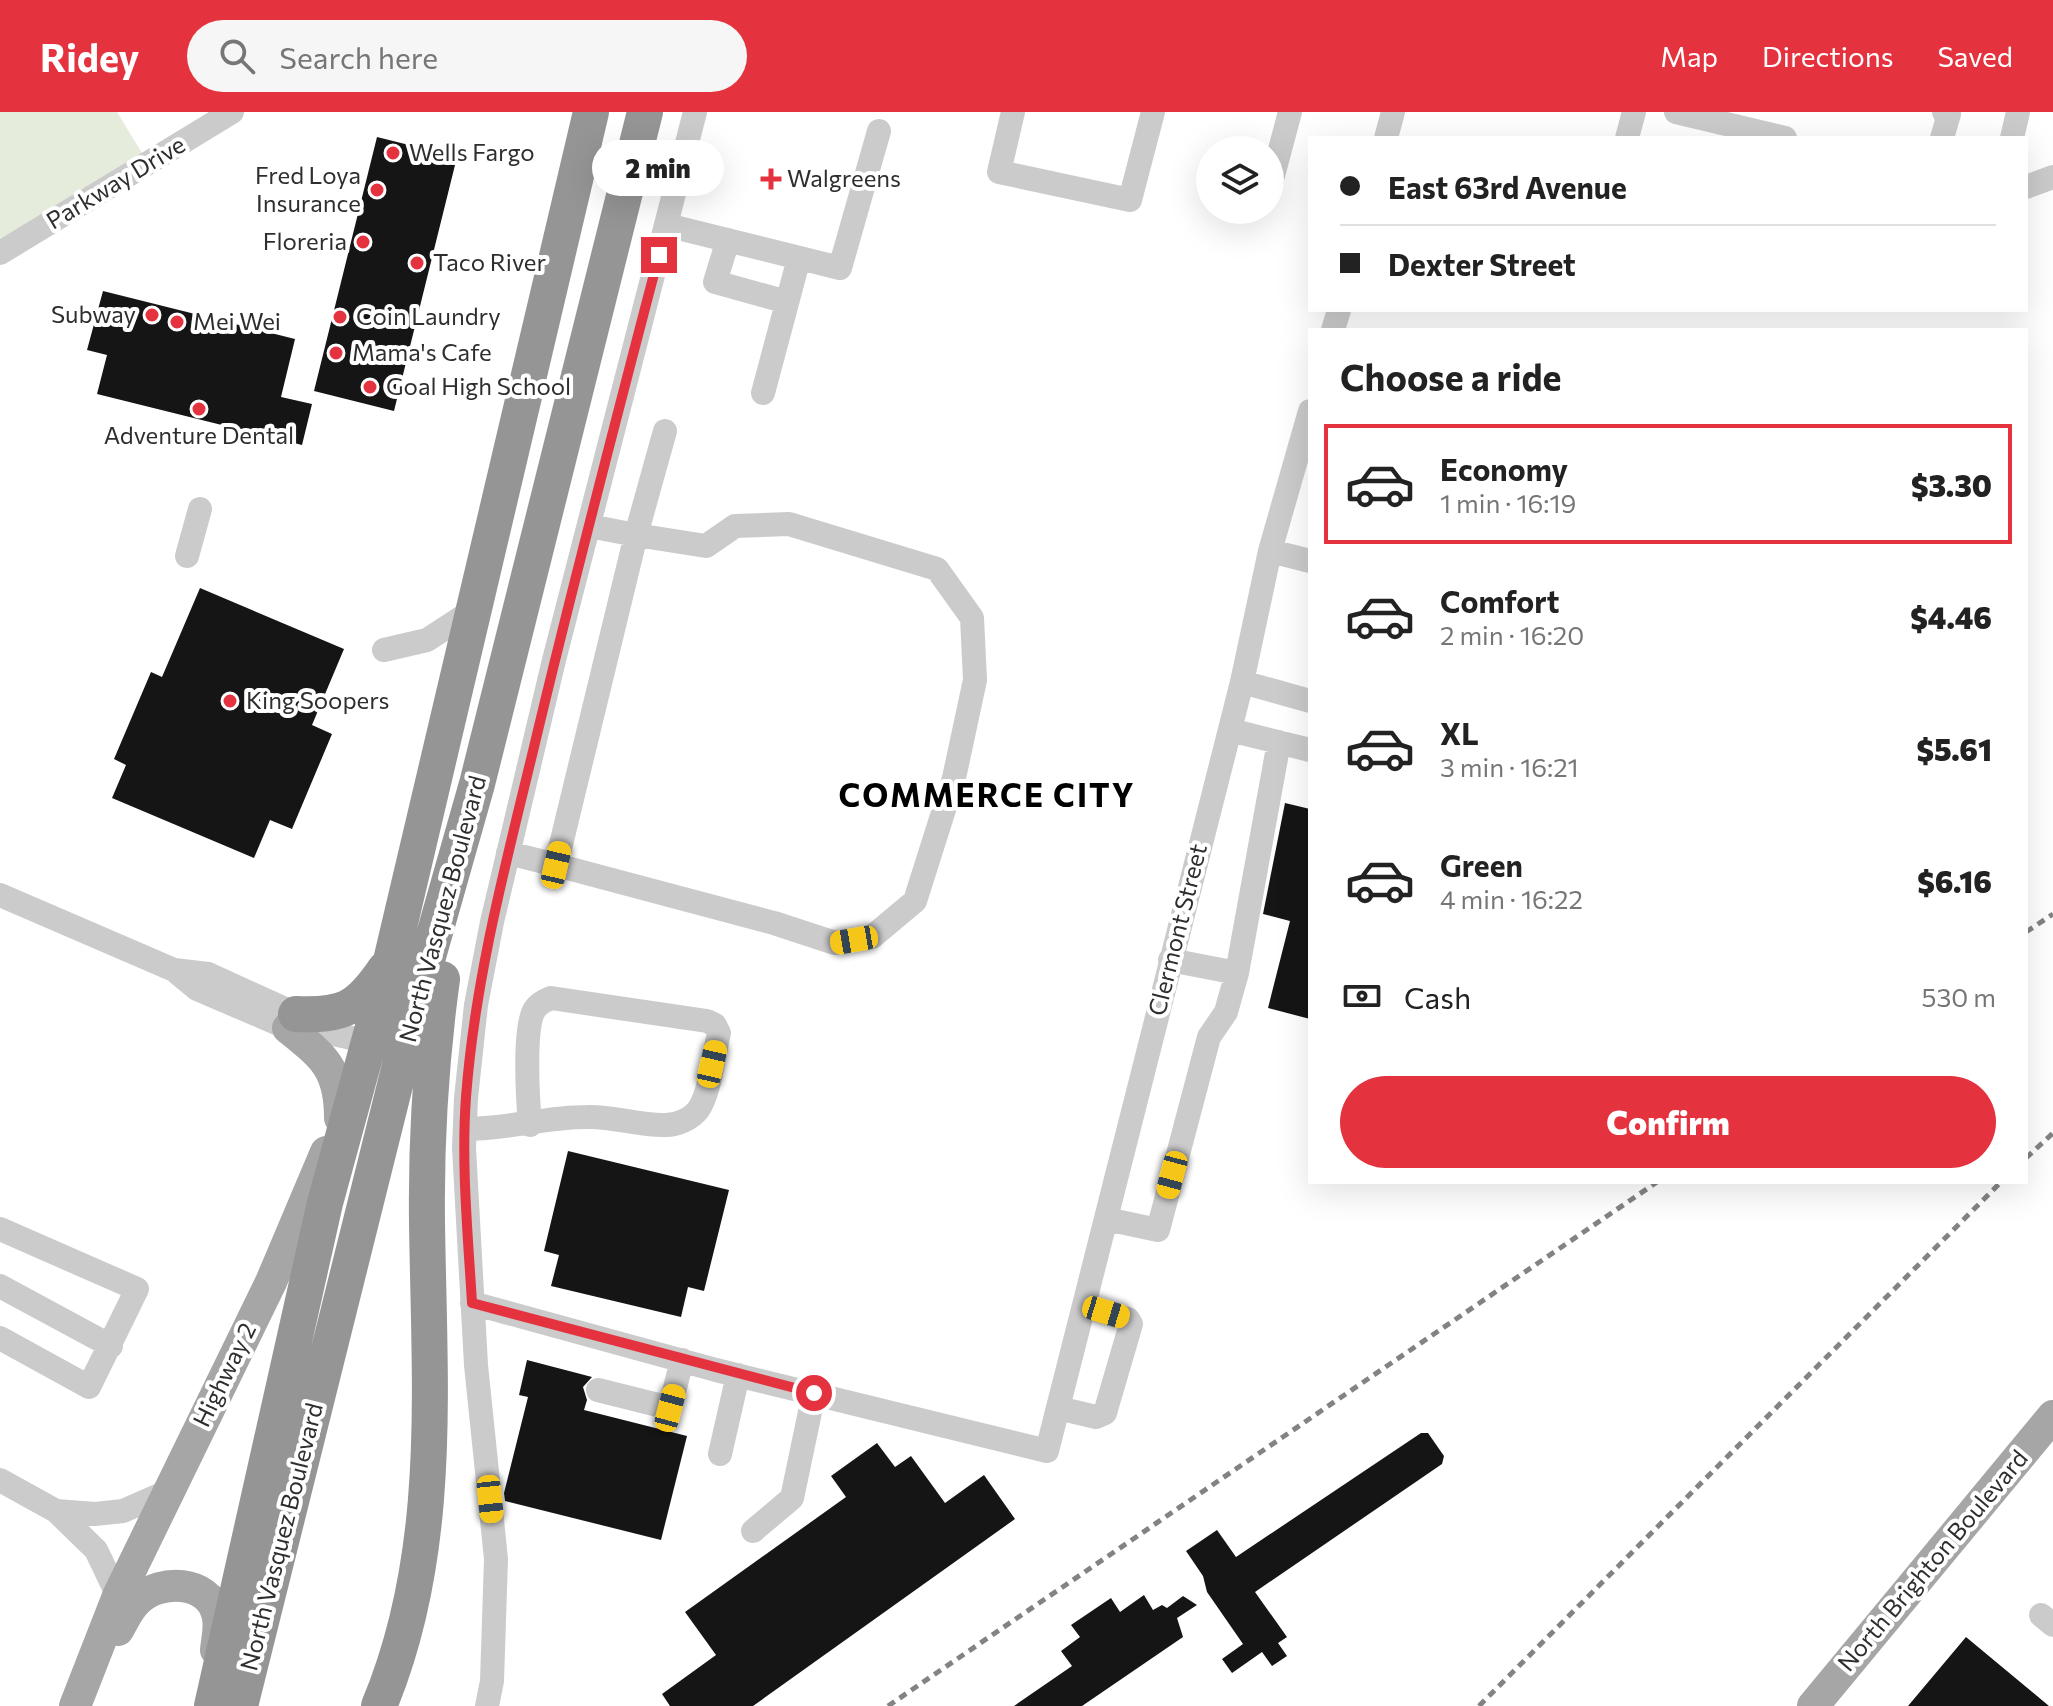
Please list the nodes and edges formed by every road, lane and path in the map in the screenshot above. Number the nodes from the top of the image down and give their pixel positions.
1 (232, 112) edge
2 (591, 112) edge
3 (645, 112) edge
4 (695, 112) edge
5 (1013, 112) edge
6 (1153, 112) edge
7 (1290, 112) edge
8 (1393, 112) edge
9 (1634, 112) edge
10 (1944, 112) edge
11 (2018, 112) edge
12 (205, 119) edge
13 (1689, 119) edge
14 (1773, 128) edge
15 (879, 131) dead end
16 (1284, 136) edge
17 (1387, 136) edge
18 (1628, 136) edge
19 (1943, 136) edge
20 (2012, 136) edge
21 (2053, 177) edge
22 (2028, 186) edge
23 (666, 225) junction
24 (728, 240) junction
25 (0, 253) edge
26 (799, 258) junction
27 (787, 302) junction
28 (763, 393) dead end
29 (1308, 418) edge
30 (665, 431) dead end
31 (200, 509) dead end
32 (589, 526) junction
33 (636, 535) junction
34 (1270, 551) junction
35 (187, 556) dead end
36 (1308, 560) edge
37 (473, 610) junction
38 (384, 650) dead end
39 (1242, 682) junction
40 (1308, 700) edge
41 (1230, 730) junction
42 (1279, 742) junction
43 (1308, 749) edge
44 (477, 784) junction
45 (508, 853) junction
46 (556, 865) junction
47 (0, 895) edge
48 (1170, 960) junction
49 (391, 961) junction
50 (1237, 973) junction
51 (299, 1023) junction
52 (379, 1044) junction
53 (340, 1118) junction
54 (530, 1125) junction
55 (465, 1129) junction
56 (1106, 1219) junction
57 (0, 1229) edge
58 (0, 1286) edge
59 (472, 1303) junction
60 (1084, 1306) junction
61 (0, 1338) edge
62 (111, 1346) junction
63 (682, 1360) junction
64 (738, 1375) junction
65 (598, 1390) dead end
66 (814, 1393) junction
67 (1058, 1408) junction
68 (2053, 1416) edge
69 (720, 1454) dead end
70 (0, 1480) edge
71 (169, 1491) junction
72 (56, 1511) junction
73 (753, 1531) dead end
74 (138, 1555) junction
75 (194, 1588) junction
76 (118, 1596) junction
77 (75, 1706) edge
78 (210, 1706) edge
79 (240, 1706) edge
80 (379, 1706) edge
81 (487, 1706) edge
82 (1813, 1706) edge

1 - 12 street, Parkway Drive
2 - 37 highway, North Vasquez Boulevard
3 - 44 highway, North Vasquez Boulevard
4 - 23 street
5 - 6 street
7 - 16 street
8 - 17 street
9 - 18 street
10 - 19 street
11 - 20 street
12 - 25 street, Parkway Drive
13 - 14 street
15 - 26 street
21 - 22 street
23 - 24 street
23 - 32 street
24 - 26 street
24 - 27 street
26 - 27 street
27 - 28 street
29 - 34 street, Clermont Street
30 - 33 street
31 - 35 street
32 - 33 street
32 - 45 street
33 - 46 street
33 - 46 street
34 - 36 street
34 - 39 street, Clermont Street
37 - 38 street
37 - 49 highway, North Vasquez Boulevard
39 - 40 street
39 - 41 street, Clermont Street
41 - 42 street
41 - 48 street, Clermont Street
42 - 43 street
42 - 50 street
44 - 79 highway, North Vasquez Boulevard
44 - 80 highway
45 - 46 street
45 - 55 street
47 - 51 street
48 - 50 street
48 - 56 street, Clermont Street
49 - 51 highway
49 - 52 highway, North Vasquez Boulevard
50 - 56 street
51 - 52 street
51 - 53 main road
52 - 53 main road, Highway 2
52 - 78 highway, North Vasquez Boulevard
53 - 71 main road, Highway 2
54 - 54 street
54 - 55 street
55 - 59 street
56 - 60 street, Clermont Street
57 - 62 street
58 - 62 street
59 - 63 street
59 - 81 street
60 - 67 street, Clermont Street
60 - 67 street
61 - 62 street
63 - 64 street
63 - 65 street
64 - 66 street
64 - 69 street
66 - 67 street, Clermont Street
66 - 73 street
68 - 82 main road, North Brighton Boulevard
70 - 72 street
71 - 72 street
71 - 74 main road, Highway 2
72 - 76 street
74 - 75 main road
74 - 76 main road, Highway 2
75 - 77 main road, Highway 2
75 - 78 main road
76 - 77 main road, Highway 2

